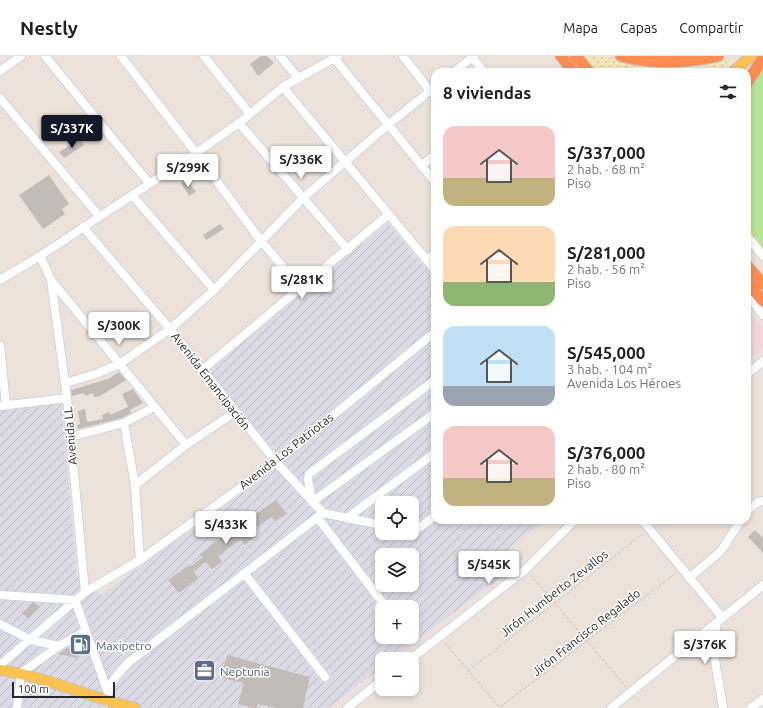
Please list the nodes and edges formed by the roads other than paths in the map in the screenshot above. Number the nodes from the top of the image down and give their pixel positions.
1 (21, 56) edge
2 (45, 56) edge
3 (121, 56) edge
4 (204, 56) edge
5 (280, 56) edge
6 (403, 56) edge
7 (561, 56) edge
8 (576, 56) edge
9 (621, 56) edge
10 (718, 56) edge
11 (752, 56) edge
12 (336, 57) edge
13 (473, 57) edge
14 (763, 58) edge
15 (459, 68) edge
16 (481, 68) edge
17 (571, 68) edge
18 (586, 68) edge
19 (737, 68) edge
20 (0, 72) edge
21 (751, 77) edge
22 (298, 78) junction
23 (431, 87) edge
24 (283, 88) junction
25 (431, 91) edge
26 (0, 98) edge
27 (249, 114) junction
28 (239, 122) junction
29 (389, 124) junction
30 (196, 153) junction
31 (431, 158) edge
32 (345, 162) junction
33 (421, 166) junction
34 (431, 177) edge
35 (149, 183) junction
36 (132, 195) junction
37 (303, 198) junction
38 (389, 214) junction
39 (99, 216) junction
40 (83, 227) junction
41 (261, 241) junction
42 (751, 241) edge
43 (348, 250) junction
44 (40, 256) junction
45 (431, 256) edge
46 (763, 256) edge
47 (426, 260) junction
48 (431, 266) edge
49 (751, 270) edge
50 (0, 280) edge
51 (51, 280) junction
52 (763, 284) edge
53 (751, 287) edge
54 (301, 288) junction
55 (214, 290) junction
56 (751, 299) edge
57 (763, 302) edge
58 (763, 315) edge
59 (170, 329) junction
60 (431, 335) edge
61 (0, 346) edge
62 (763, 360) edge
63 (121, 363) junction
64 (202, 370) junction
65 (751, 370) edge
66 (65, 383) junction
67 (431, 383) edge
68 (67, 398) junction
69 (3, 405) edge
70 (154, 407) junction
71 (235, 412) junction
72 (431, 416) edge
73 (124, 423) junction
74 (70, 436) junction
75 (186, 445) junction
76 (431, 456) edge
77 (276, 462) junction
78 (135, 485) junction
79 (763, 501) edge
80 (312, 502) junction
81 (751, 508) edge
82 (320, 515) junction
83 (347, 518) junction
84 (431, 519) edge
85 (375, 523) edge
86 (571, 524) edge
87 (646, 524) edge
88 (738, 524) edge
89 (419, 527) edge
90 (140, 560) junction
91 (244, 573) junction
92 (689, 578) junction
93 (763, 585) edge
94 (85, 592) junction
95 (0, 595) edge
96 (75, 600) junction
97 (381, 600) edge
98 (720, 620) junction
99 (0, 624) edge
100 (86, 631) junction
101 (31, 640) junction
102 (59, 646) junction
103 (419, 653) edge
104 (0, 665) edge
105 (21, 674) junction
106 (325, 677) dead end
107 (375, 686) edge
108 (108, 690) junction
109 (763, 699) edge
110 (108, 702) junction
111 (18, 708) edge
112 (135, 708) edge
113 (347, 708) edge
114 (611, 708) edge
115 (723, 708) edge
116 (751, 708) edge

1 - 20 street
2 - 35 street
3 - 30 street
4 - 27 street
5 - 22 street
6 - 23 street
7 - 17 highway
8 - 18 highway
9 - 10 highway
11 - 19 main road
12 - 22 street
12 - 29 street
13 - 15 street
13 - 16 street
14 - 21 highway
22 - 24 street
24 - 27 street
24 - 32 street
25 - 29 street
26 - 39 street
27 - 28 street
28 - 30 street
28 - 37 street
29 - 32 street
29 - 33 street
30 - 35 street
30 - 41 street
31 - 33 street
32 - 37 street
32 - 38 street
33 - 34 street
35 - 36 street
36 - 39 street
36 - 55 street
37 - 41 street
37 - 43 street
38 - 43 street
38 - 47 street
39 - 40 street
40 - 44 street
40 - 59 street, Avenida Emancipación
41 - 54 street
41 - 55 street
42 - 46 street
43 - 54 street
44 - 50 street
44 - 51 street
45 - 47 street
47 - 48 street
49 - 52 highway
51 - 63 street
51 - 66 street, Avenida LL
53 - 57 highway
54 - 64 street
55 - 59 street
56 - 58 street
59 - 63 street
59 - 64 street, Avenida Emancipación
60 - 77 street, Avenida Los Patriotas
61 - 69 street
62 - 65 street
63 - 66 street
63 - 70 street
64 - 71 street, Avenida Emancipación
66 - 68 street, Avenida LL
67 - 80 street
68 - 69 street
68 - 74 street, Avenida LL
70 - 73 street
70 - 75 street
71 - 75 street
71 - 77 street, Avenida Emancipación
72 - 80 street
73 - 74 street
73 - 78 street
74 - 94 street, Avenida LL
75 - 78 street
76 - 83 street
77 - 80 street, Avenida Emancipación
77 - 90 street, Avenida Los Patriotas
78 - 90 street
79 - 81 street
80 - 82 street, Avenida Emancipación
82 - 83 street
82 - 91 street
82 - 97 street, Avenida Emancipación
83 - 85 street
84 - 89 street
86 - 103 street
87 - 92 street
88 - 92 street
90 - 94 street, Avenida Los Patriotas
91 - 106 street
91 - 108 street
92 - 98 street
93 - 98 street
94 - 96 street, Avenida Los Patriotas
95 - 96 street
96 - 100 street
96 - 101 street, Avenida Los Patriotas
98 - 114 street
98 - 115 street
99 - 101 street
100 - 102 street
100 - 108 street
101 - 102 street
101 - 104 street, Avenida Los Patriotas
102 - 105 street
104 - 105 main road
105 - 110 main road
105 - 111 street
107 - 113 street
108 - 110 street
109 - 116 street
110 - 112 main road

